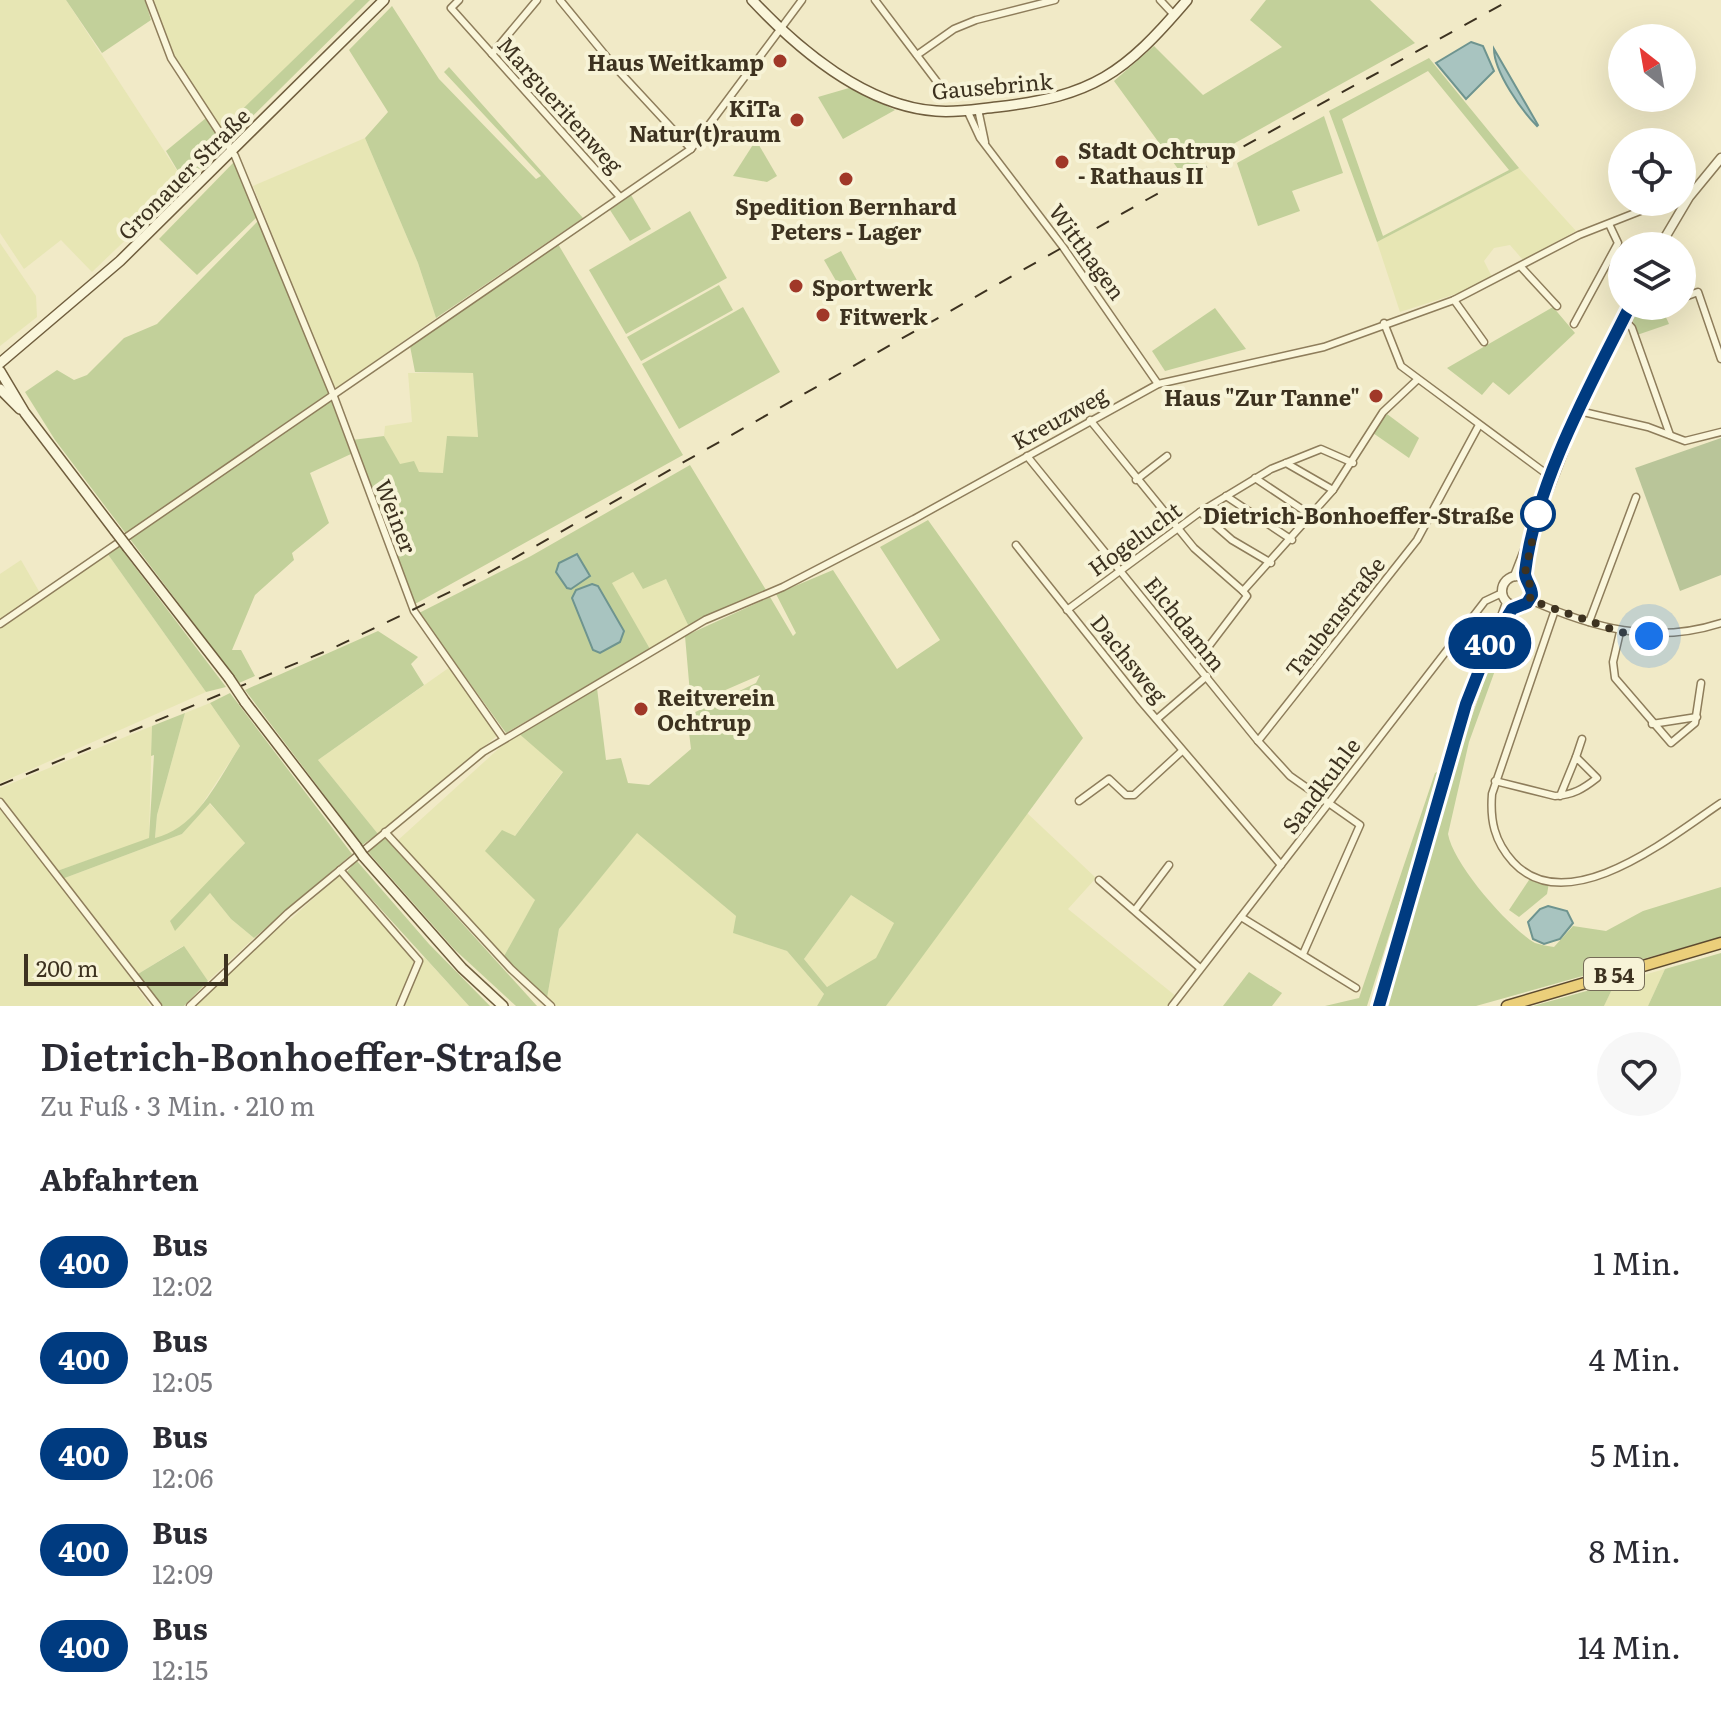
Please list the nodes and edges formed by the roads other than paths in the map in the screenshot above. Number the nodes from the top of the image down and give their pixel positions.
1 (149, 0) edge
2 (384, 0) edge
3 (459, 0) edge
4 (537, 0) edge
5 (560, 0) edge
6 (752, 0) edge
7 (802, 0) edge
8 (875, 0) edge
9 (1015, 0) edge
10 (1055, 0) edge
11 (1160, 0) edge
12 (1187, 0) edge
13 (1019, 11) junction
14 (1174, 15) junction
15 (779, 27) junction
16 (492, 54) junction
17 (917, 55) junction
18 (947, 95) dead end
19 (973, 109) junction
20 (691, 149) junction
21 (232, 150) junction
22 (1721, 158) edge
23 (1696, 187) edge
24 (620, 197) junction
25 (1629, 216) edge
26 (1609, 224) junction
27 (1521, 267) junction
28 (1696, 293) edge
29 (1454, 300) junction
30 (1557, 306) dead end
31 (1624, 320) edge
32 (1625, 320) edge
33 (1384, 323) junction
34 (1574, 324) dead end
35 (1484, 342) dead end
36 (1721, 359) edge
37 (0, 363) edge
38 (0, 371) edge
39 (1417, 380) junction
40 (1158, 384) junction
41 (2, 393) edge
42 (333, 394) junction
43 (1579, 411) junction
44 (25, 413) junction
45 (1090, 420) junction
46 (1479, 425) junction
47 (1721, 432) edge
48 (1670, 435) junction
49 (1027, 456) junction
50 (1167, 456) dead end
51 (1286, 463) junction
52 (1353, 463) junction
53 (1255, 478) junction
54 (1552, 478) junction
55 (1136, 480) junction
56 (1333, 490) junction
57 (1226, 496) junction
58 (1636, 497) dead end
59 (1200, 512) junction
60 (1312, 516) junction
61 (1176, 527) junction
62 (1292, 540) junction
63 (1016, 545) dead end
64 (1271, 563) junction
65 (1120, 570) junction
66 (1520, 578) junction
67 (1243, 591) junction
68 (1502, 593) junction
69 (1530, 600) junction
70 (1510, 605) junction
71 (1067, 610) junction
72 (1555, 610) junction
73 (1589, 622) junction
74 (1721, 623) edge
75 (0, 624) edge
76 (1620, 632) junction
77 (1196, 663) junction
78 (1207, 676) junction
79 (1701, 683) dead end
80 (1697, 717) junction
81 (1157, 719) junction
82 (1652, 724) junction
83 (503, 738) junction
84 (1582, 739) dead end
85 (1258, 741) junction
86 (1182, 751) junction
87 (1576, 757) junction
88 (1495, 781) junction
89 (1560, 796) junction
90 (1079, 801) dead end
91 (0, 802) edge
92 (1721, 803) edge
93 (1327, 804) junction
94 (385, 832) junction
95 (1169, 865) dead end
96 (1281, 865) junction
97 (340, 870) junction
98 (1099, 880) dead end
99 (1135, 910) junction
100 (1241, 917) junction
101 (1721, 943) edge
102 (1303, 954) junction
103 (1200, 968) junction
104 (1356, 988) dead end
105 (158, 1006) edge
106 (190, 1006) edge
107 (400, 1006) edge
108 (503, 1006) edge
109 (551, 1006) edge
110 (1172, 1006) edge
111 (1379, 1006) edge
112 (1507, 1006) edge

1 - 21 street, Weiner
2 - 21 main road, Gronauer Straße
3 - 16 street, Margueritenweg
4 - 16 street
5 - 20 street
6 - 15 main road, Gausebrink
7 - 15 street
8 - 17 street
9 - 13 street
10 - 13 street
11 - 14 street
12 - 14 main road, Gausebrink
13 - 17 street
14 - 19 main road, Gausebrink
15 - 19 main road, Gausebrink
15 - 20 street
16 - 24 street, Margueritenweg
17 - 18 street
19 - 40 street, Witthagen
20 - 24 street
21 - 37 main road, Gronauer Straße
21 - 42 street, Weiner
22 - 23 street
24 - 42 street
25 - 26 street, Kreuzweg
26 - 27 street, Kreuzweg
26 - 34 street
27 - 29 street, Kreuzweg
27 - 30 street
28 - 36 street
29 - 33 street, Kreuzweg
29 - 35 street
31 - 43 street
32 - 48 street
33 - 39 street
33 - 40 street, Kreuzweg
38 - 44 main road
39 - 46 street
39 - 52 street
40 - 45 street, Kreuzweg
41 - 44 main road
42 - 75 street
42 - 83 street, Weiner
43 - 48 street
43 - 54 street
44 - 108 main road, bridge
45 - 49 street, Kreuzweg
45 - 55 street
46 - 54 street
46 - 85 street, Taubenstraße
47 - 48 street
49 - 65 street, Elchdamm
49 - 83 street, Kreuzweg
50 - 55 street
51 - 52 street, Hogelucht
51 - 53 street, Hogelucht
51 - 56 street
52 - 56 street
53 - 57 street, Hogelucht
53 - 60 street
54 - 66 street
55 - 61 street
56 - 60 street
57 - 59 street, Hogelucht
57 - 62 street
58 - 73 street
59 - 61 street, Hogelucht
59 - 64 street
60 - 62 street
61 - 65 street, Hogelucht
61 - 67 street
62 - 64 street
63 - 71 street, Dachsweg
64 - 67 street
65 - 71 street, Hogelucht
65 - 77 street, Elchdamm
66 - 68 street
66 - 69 street
67 - 77 street
68 - 70 street
68 - 93 street, Sandkuhle
69 - 70 street
69 - 72 street
70 - 111 street
71 - 81 street, Dachsweg
72 - 73 street
72 - 88 street
73 - 76 street
74 - 76 street
76 - 82 street
77 - 78 street, Elchdamm
78 - 81 street, Dachsweg
78 - 85 street, Elchdamm
79 - 80 street
80 - 82 street
80 - 82 street
81 - 86 street, Dachsweg
83 - 94 street
84 - 87 street
85 - 93 street, Elchdamm
86 - 90 street
86 - 96 street, Dachsweg
87 - 89 street
87 - 89 street
88 - 89 street
88 - 92 street
91 - 105 street
93 - 96 street, Sandkuhle
93 - 102 street, Elchdamm
94 - 97 street
94 - 109 street
95 - 99 street
96 - 100 street, Sandkuhle
97 - 106 street
97 - 107 street
98 - 99 street
99 - 103 street
100 - 102 street
100 - 103 street, Sandkuhle
101 - 112 highway, B 54
102 - 104 street
103 - 110 street, Sandkuhle

